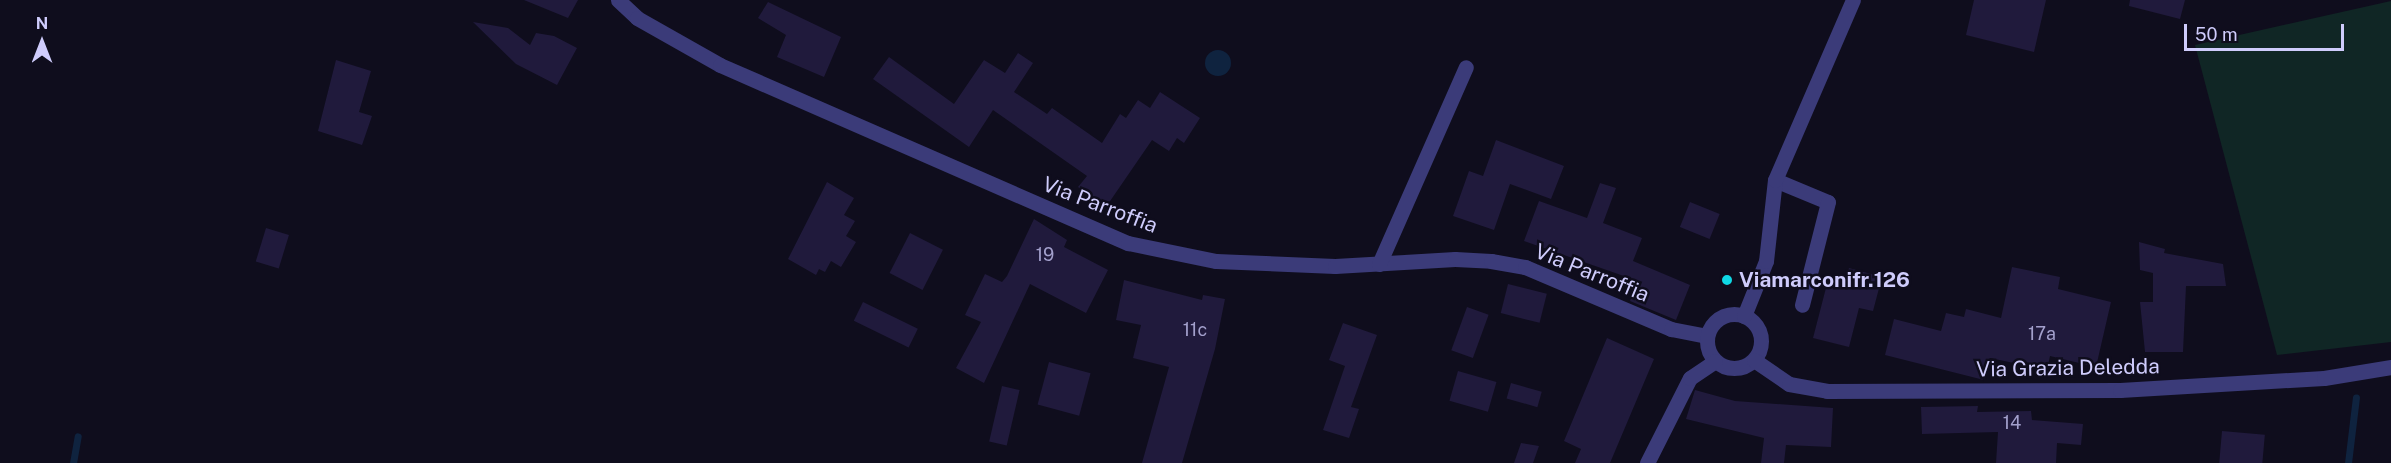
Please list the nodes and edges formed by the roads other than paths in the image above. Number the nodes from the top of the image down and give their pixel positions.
1 (618, 0) edge
2 (1853, 0) edge
3 (1466, 67) dead end
4 (1775, 180) junction
5 (1379, 264) junction
6 (1802, 305) dead end
7 (1744, 316) junction
8 (1706, 336) junction
9 (1754, 360) junction
10 (1715, 361) junction
11 (2391, 367) edge
12 (1647, 463) edge

1 - 5 street, Via Parroffia
2 - 4 street
3 - 5 street
4 - 6 street
4 - 7 street
5 - 8 street, Via Parroffia
7 - 8 street
7 - 9 street
8 - 10 street
9 - 10 street
9 - 11 street, Via Grazia Deledda
10 - 12 street

